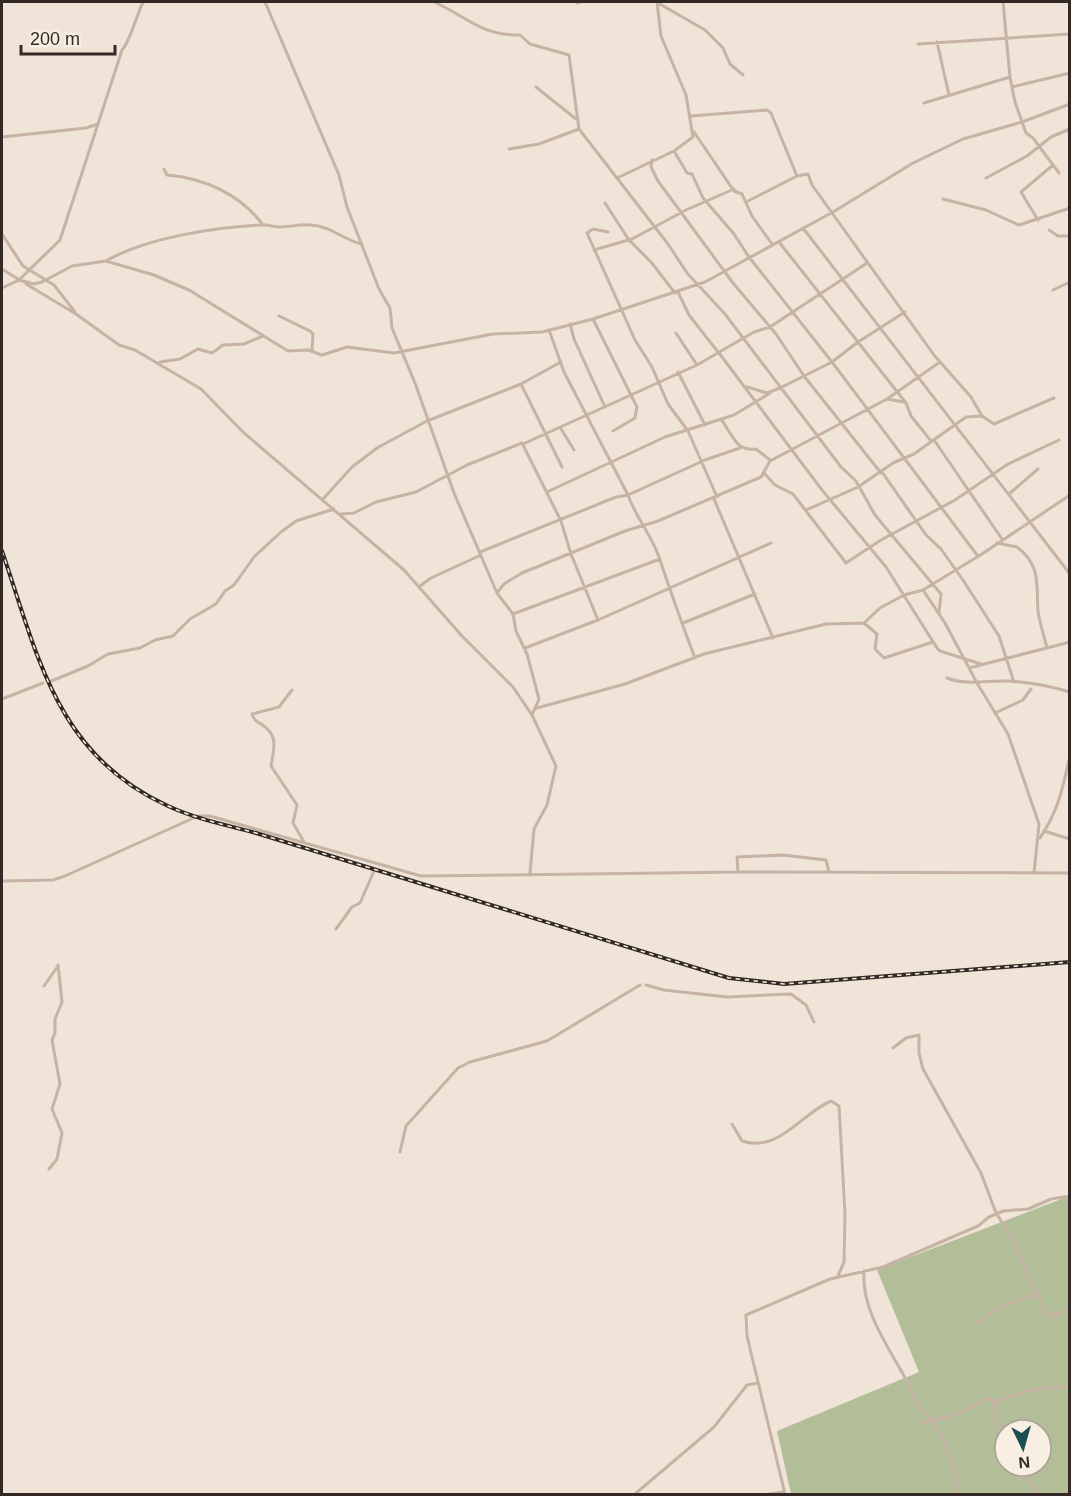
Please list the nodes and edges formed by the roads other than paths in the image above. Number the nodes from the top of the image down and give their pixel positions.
1 (143, 2) edge
2 (265, 2) edge
3 (434, 2) edge
4 (657, 2) edge
5 (1003, 2) edge
6 (1070, 34) edge
7 (1006, 38) junction
8 (938, 42) junction
9 (918, 44) dead end
10 (1070, 73) edge
11 (743, 75) dead end
12 (1010, 77) junction
13 (536, 87) dead end
14 (1012, 87) junction
15 (949, 95) junction
16 (924, 103) dead end
17 (1070, 104) edge
18 (691, 116) junction
19 (577, 120) junction
20 (1022, 122) junction
21 (98, 124) junction
22 (579, 129) junction
23 (1070, 129) edge
24 (694, 132) junction
25 (2, 137) edge
26 (1038, 148) junction
27 (509, 149) dead end
28 (674, 151) junction
29 (652, 160) junction
30 (1053, 165) junction
31 (164, 169) dead end
32 (1059, 173) dead end
33 (797, 176) junction
34 (617, 178) junction
35 (986, 178) dead end
36 (734, 189) junction
37 (943, 199) dead end
38 (605, 202) dead end
39 (707, 202) junction
40 (746, 202) junction
41 (1070, 208) edge
42 (683, 212) junction
43 (834, 212) junction
44 (1038, 220) junction
45 (263, 225) junction
46 (803, 228) junction
47 (655, 229) junction
48 (1049, 230) dead end
49 (608, 232) dead end
50 (2, 234) edge
51 (1070, 236) edge
52 (629, 240) junction
53 (779, 242) junction
54 (362, 244) junction
55 (773, 245) junction
56 (594, 250) junction
57 (748, 257) junction
58 (106, 261) junction
59 (867, 263) junction
60 (2, 269) edge
61 (30, 270) junction
62 (725, 270) junction
63 (844, 279) junction
64 (19, 280) junction
65 (48, 280) junction
66 (1070, 282) edge
67 (697, 285) junction
68 (2, 288) edge
69 (1053, 290) dead end
70 (676, 293) junction
71 (821, 295) junction
72 (622, 310) junction
73 (794, 312) junction
74 (905, 312) junction
75 (76, 314) junction
76 (279, 316) dead end
77 (593, 319) junction
78 (570, 324) junction
79 (770, 327) junction
80 (880, 328) junction
81 (549, 330) junction
82 (676, 333) dead end
83 (264, 336) junction
84 (742, 338) junction
85 (858, 342) junction
86 (312, 350) junction
87 (402, 352) junction
88 (719, 352) junction
89 (561, 362) junction
90 (832, 362) junction
91 (940, 362) junction
92 (159, 363) junction
93 (697, 365) junction
94 (678, 372) junction
95 (804, 376) junction
96 (918, 377) junction
97 (659, 381) junction
98 (521, 384) junction
99 (745, 387) junction
100 (780, 388) junction
101 (770, 393) junction
102 (897, 393) junction
103 (631, 394) junction
104 (1054, 398) dead end
105 (887, 399) junction
106 (756, 402) junction
107 (906, 403) junction
108 (605, 406) junction
109 (866, 410) junction
110 (586, 414) junction
111 (982, 416) junction
112 (721, 419) junction
113 (427, 421) junction
114 (844, 423) junction
115 (705, 425) junction
116 (956, 426) junction
117 (560, 427) junction
118 (613, 431) dead end
119 (688, 431) junction
120 (544, 434) junction
121 (818, 435) junction
122 (1059, 440) dead end
123 (932, 441) junction
124 (524, 444) junction
125 (740, 448) junction
126 (793, 449) junction
127 (574, 450) dead end
128 (903, 458) junction
129 (771, 461) junction
130 (703, 462) junction
131 (611, 463) junction
132 (562, 467) dead end
133 (1038, 468) dead end
134 (763, 472) junction
135 (882, 472) junction
136 (993, 474) junction
137 (447, 476) junction
138 (858, 487) junction
139 (969, 489) junction
140 (548, 492) junction
141 (1009, 494) junction
142 (628, 495) junction
143 (1070, 495) edge
144 (716, 498) junction
145 (323, 499) junction
146 (830, 499) junction
147 (941, 508) junction
148 (334, 509) junction
149 (806, 510) junction
150 (341, 514) junction
151 (561, 521) junction
152 (917, 521) junction
153 (1030, 522) junction
154 (645, 524) junction
155 (891, 535) junction
156 (1002, 539) junction
157 (771, 543) dead end
158 (996, 543) junction
159 (870, 548) junction
160 (481, 553) junction
161 (571, 554) junction
162 (978, 556) junction
163 (740, 559) junction
164 (660, 560) junction
165 (954, 568) junction
166 (1070, 574) edge
167 (932, 583) junction
168 (420, 586) junction
169 (585, 588) junction
170 (669, 589) junction
171 (923, 590) junction
172 (497, 592) junction
173 (755, 594) junction
174 (904, 595) junction
175 (939, 613) junction
176 (513, 614) junction
177 (598, 620) junction
178 (683, 623) junction
179 (864, 623) junction
180 (773, 638) junction
181 (933, 642) junction
182 (1070, 642) edge
183 (524, 648) junction
184 (1047, 648) junction
185 (695, 658) junction
186 (1006, 658) junction
187 (964, 660) junction
188 (981, 664) junction
189 (969, 668) junction
190 (947, 678) dead end
191 (49, 682) dead end
192 (1014, 682) junction
193 (43, 683) dead end
194 (977, 683) junction
195 (292, 690) dead end
196 (1031, 690) dead end
197 (1070, 692) edge
198 (2, 699) edge
199 (537, 708) junction
200 (995, 713) junction
201 (532, 715) junction
202 (1070, 756) edge
203 (1068, 767) edge
204 (1044, 831) junction
205 (1070, 838) edge
206 (1038, 840) junction
207 (305, 843) junction
208 (374, 871) dead end
209 (738, 872) junction
210 (829, 872) junction
211 (530, 873) junction
212 (1034, 873) junction
213 (1070, 873) edge
214 (2, 881) edge
215 (336, 929) dead end
216 (640, 985) dead end
217 (646, 985) dead end
218 (44, 986) dead end
219 (814, 1022) dead end
220 (893, 1048) dead end
221 (732, 1124) dead end
222 (400, 1152) dead end
223 (49, 1169) dead end
224 (1070, 1196) edge
225 (996, 1213) junction
226 (864, 1270) junction
227 (838, 1276) junction
228 (1037, 1294) junction
229 (1070, 1310) edge
230 (977, 1323) dead end
231 (759, 1382) junction
232 (1070, 1386) edge
233 (993, 1401) junction
234 (997, 1418) edge
235 (934, 1420) junction
236 (923, 1424) dead end
237 (1024, 1478) edge
238 (784, 1493) edge
239 (635, 1494) edge
240 (769, 1494) edge
241 (954, 1494) edge
242 (1039, 1494) edge

1 - 21 street
2 - 54 street
3 - 19 street
4 - 11 street
4 - 18 street
5 - 7 street
6 - 7 street
7 - 8 street
7 - 12 street
8 - 9 street
8 - 15 street
10 - 14 street
12 - 14 street
12 - 15 street
13 - 19 street
14 - 20 street
15 - 16 street
17 - 20 street
18 - 24 street
18 - 33 street
19 - 22 street
20 - 26 street
20 - 43 street
21 - 25 street
21 - 61 street
22 - 27 street
22 - 34 street
23 - 26 street
24 - 28 street
24 - 36 street
26 - 30 street
26 - 35 street
28 - 29 street
28 - 39 street
29 - 34 street
29 - 42 street
30 - 32 street
30 - 44 street
31 - 45 street
33 - 40 street
33 - 43 street
34 - 47 street
36 - 39 street
36 - 40 street
37 - 44 street
38 - 52 street
39 - 42 street
39 - 57 street
40 - 55 street
41 - 44 street
42 - 47 street
42 - 62 street
43 - 46 street
43 - 59 street
45 - 54 street
45 - 58 street
46 - 53 street
46 - 63 street
47 - 52 street
47 - 67 street
48 - 51 street
49 - 56 street
50 - 61 street
52 - 56 street
52 - 70 street
53 - 55 street
53 - 71 street
54 - 87 street
55 - 57 street
56 - 72 street
57 - 62 street
57 - 73 street
58 - 65 street
58 - 83 street
59 - 63 street
59 - 74 street
60 - 64 street
61 - 64 street
61 - 65 street
62 - 67 street
62 - 79 street
63 - 71 street
63 - 80 street
64 - 65 street
64 - 68 street
64 - 75 street
65 - 75 street
66 - 69 street
67 - 70 street
67 - 84 street
70 - 72 street
70 - 88 street
71 - 73 street
71 - 85 street
72 - 77 street
72 - 97 street
73 - 79 street
73 - 90 street
74 - 80 street
74 - 91 street
75 - 92 street
76 - 86 street
77 - 78 street
77 - 103 street
78 - 81 street
78 - 108 street
79 - 84 street
79 - 95 street
80 - 85 street
80 - 96 street
81 - 87 street
81 - 89 street
82 - 93 street
83 - 86 street
83 - 92 street
84 - 88 street
84 - 100 street
85 - 90 street
85 - 102 street
86 - 87 street
87 - 113 street
88 - 93 street
88 - 99 street
89 - 98 street
89 - 110 street
90 - 95 street
90 - 109 street
91 - 96 street
91 - 111 street
92 - 145 street
93 - 94 street
94 - 97 street
94 - 115 street
95 - 100 street
95 - 114 street
96 - 102 street
96 - 116 street
97 - 103 street
97 - 119 street
98 - 113 street
98 - 120 street
99 - 101 street
99 - 106 street
100 - 101 street
100 - 121 street
101 - 106 street
102 - 105 street
102 - 107 street
103 - 108 street
103 - 118 street
104 - 111 street
105 - 107 street
105 - 109 street
106 - 112 street
106 - 126 street
107 - 123 street
108 - 110 street
109 - 114 street
109 - 128 street
110 - 117 street
110 - 131 street
111 - 116 street
112 - 115 street
112 - 125 street
113 - 137 street
113 - 145 street
114 - 121 street
114 - 135 street
115 - 119 street
116 - 123 street
116 - 136 street
117 - 120 street
117 - 127 street
119 - 130 street
119 - 131 street
120 - 124 street
120 - 132 street
121 - 126 street
121 - 138 street
122 - 136 street
123 - 128 street
123 - 139 street
124 - 137 street
124 - 140 street
125 - 129 street
125 - 130 street
126 - 129 street
126 - 146 street
128 - 135 street
128 - 147 street
129 - 134 street
130 - 142 street
130 - 144 street
131 - 140 street
131 - 142 street
133 - 141 street
134 - 144 street
134 - 149 street
135 - 138 street
135 - 152 street
136 - 139 street
136 - 141 street
137 - 150 street
137 - 160 street
138 - 146 street
138 - 155 street
139 - 147 street
139 - 156 street
140 - 151 street
141 - 153 street
142 - 151 street
142 - 154 street
143 - 153 street
144 - 154 street
144 - 163 street
145 - 148 street
146 - 149 street
146 - 159 street
147 - 152 street
147 - 162 street
148 - 150 street
148 - 191 street
149 - 159 street
150 - 168 street
151 - 160 street
151 - 161 street
152 - 155 street
152 - 165 street
153 - 156 street
153 - 166 street
154 - 161 street
154 - 164 street
155 - 159 street
155 - 167 street
156 - 158 street
157 - 163 street
158 - 162 street
158 - 184 street
159 - 174 street
160 - 168 street
160 - 172 street
161 - 169 street
161 - 172 street
162 - 165 street
163 - 170 street
163 - 173 street
164 - 169 street
164 - 170 street
165 - 167 street
165 - 186 street
167 - 171 street
167 - 175 street
168 - 201 street
169 - 176 street
169 - 177 street
170 - 177 street
170 - 178 street
171 - 174 street
171 - 175 street
172 - 176 street
173 - 178 street
173 - 180 street
174 - 179 street
174 - 181 street
175 - 187 street
176 - 183 street
177 - 183 street
178 - 185 street
179 - 180 street
179 - 181 street
180 - 185 street
181 - 187 street
182 - 184 street
183 - 199 street
184 - 186 street
185 - 199 street
186 - 188 street
186 - 192 street
187 - 188 street
187 - 189 street
188 - 189 street
189 - 194 street
190 - 194 street
192 - 194 street
192 - 197 street
193 - 198 street
194 - 200 street
195 - 207 street
196 - 200 street
199 - 201 street
200 - 206 street
201 - 211 street
202 - 203 street
203 - 204 street
204 - 205 street
204 - 206 street
206 - 212 street
207 - 211 street
207 - 214 street
208 - 215 street
209 - 210 street
209 - 210 street
209 - 211 street
210 - 212 street
212 - 213 street
216 - 222 street
217 - 219 street
218 - 223 street
220 - 225 street
221 - 227 street
224 - 225 street
225 - 226 street
225 - 228 street
226 - 227 street
226 - 235 street
227 - 231 street
228 - 229 street
228 - 230 street
231 - 238 street
231 - 239 street
232 - 233 street
233 - 234 street
233 - 235 street
235 - 236 street
235 - 241 street
237 - 242 street
238 - 240 street

